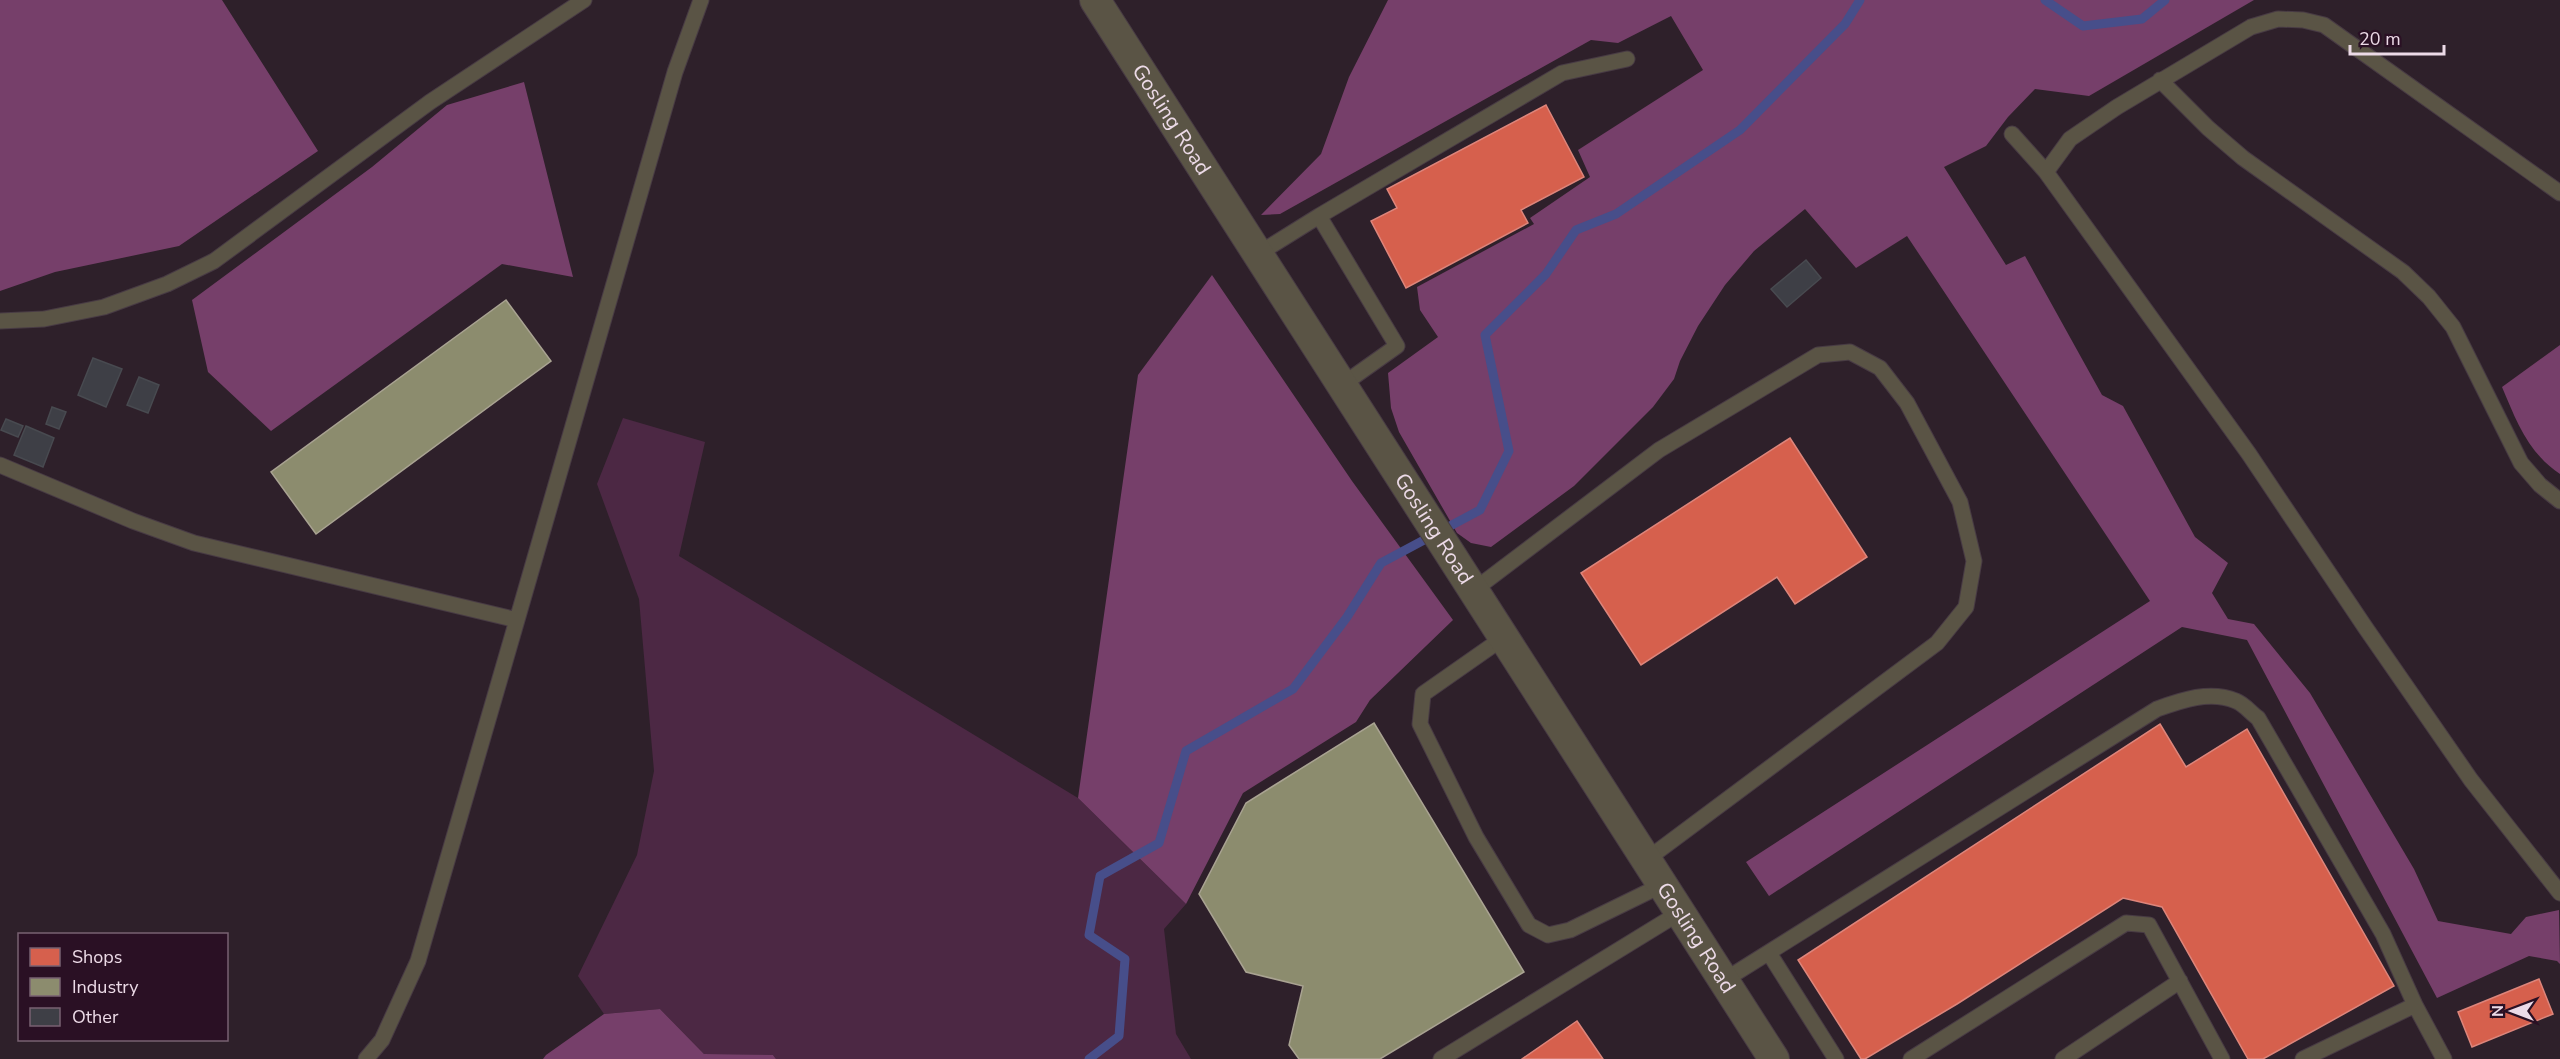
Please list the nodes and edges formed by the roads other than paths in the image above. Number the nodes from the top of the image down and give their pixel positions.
1 (584, 0) edge
2 (701, 0) edge
3 (1095, 0) edge
4 (1627, 59) dead end
5 (2160, 80) junction
6 (2012, 134) dead end
7 (2046, 172) junction
8 (2560, 193) edge
9 (1319, 216) junction
10 (1258, 254) junction
11 (0, 321) edge
12 (1342, 385) junction
13 (0, 465) edge
14 (2560, 501) edge
15 (1474, 590) junction
16 (517, 620) junction
17 (1503, 638) junction
18 (1646, 861) junction
19 (1662, 885) junction
20 (2560, 893) edge
21 (1679, 913) junction
22 (1769, 953) junction
23 (1723, 981) junction
24 (2180, 981) junction
25 (2415, 1005) junction
26 (366, 1059) edge
27 (1441, 1059) edge
28 (1774, 1059) edge
29 (1836, 1059) edge
30 (1911, 1059) edge
31 (2063, 1059) edge
32 (2222, 1059) edge
33 (2303, 1059) edge
34 (2444, 1059) edge

1 - 11 lane
2 - 16 lane
3 - 10 street, Gosling Road
4 - 9 lane
5 - 7 lane
5 - 8 lane
5 - 14 lane
6 - 7 lane
7 - 20 lane
9 - 10 lane
9 - 12 lane
10 - 12 street, Gosling Road
12 - 15 street, Gosling Road
13 - 16 lane
15 - 17 street, Gosling Road
15 - 18 lane
16 - 26 lane
17 - 18 street, Gosling Road
17 - 19 lane
18 - 19 street, Gosling Road
19 - 21 street, Gosling Road
21 - 23 street, Gosling Road
21 - 27 lane
22 - 23 lane
22 - 25 lane
22 - 29 lane
23 - 28 street, Gosling Road
24 - 30 lane
24 - 31 lane
24 - 32 lane
25 - 33 lane
25 - 34 lane

